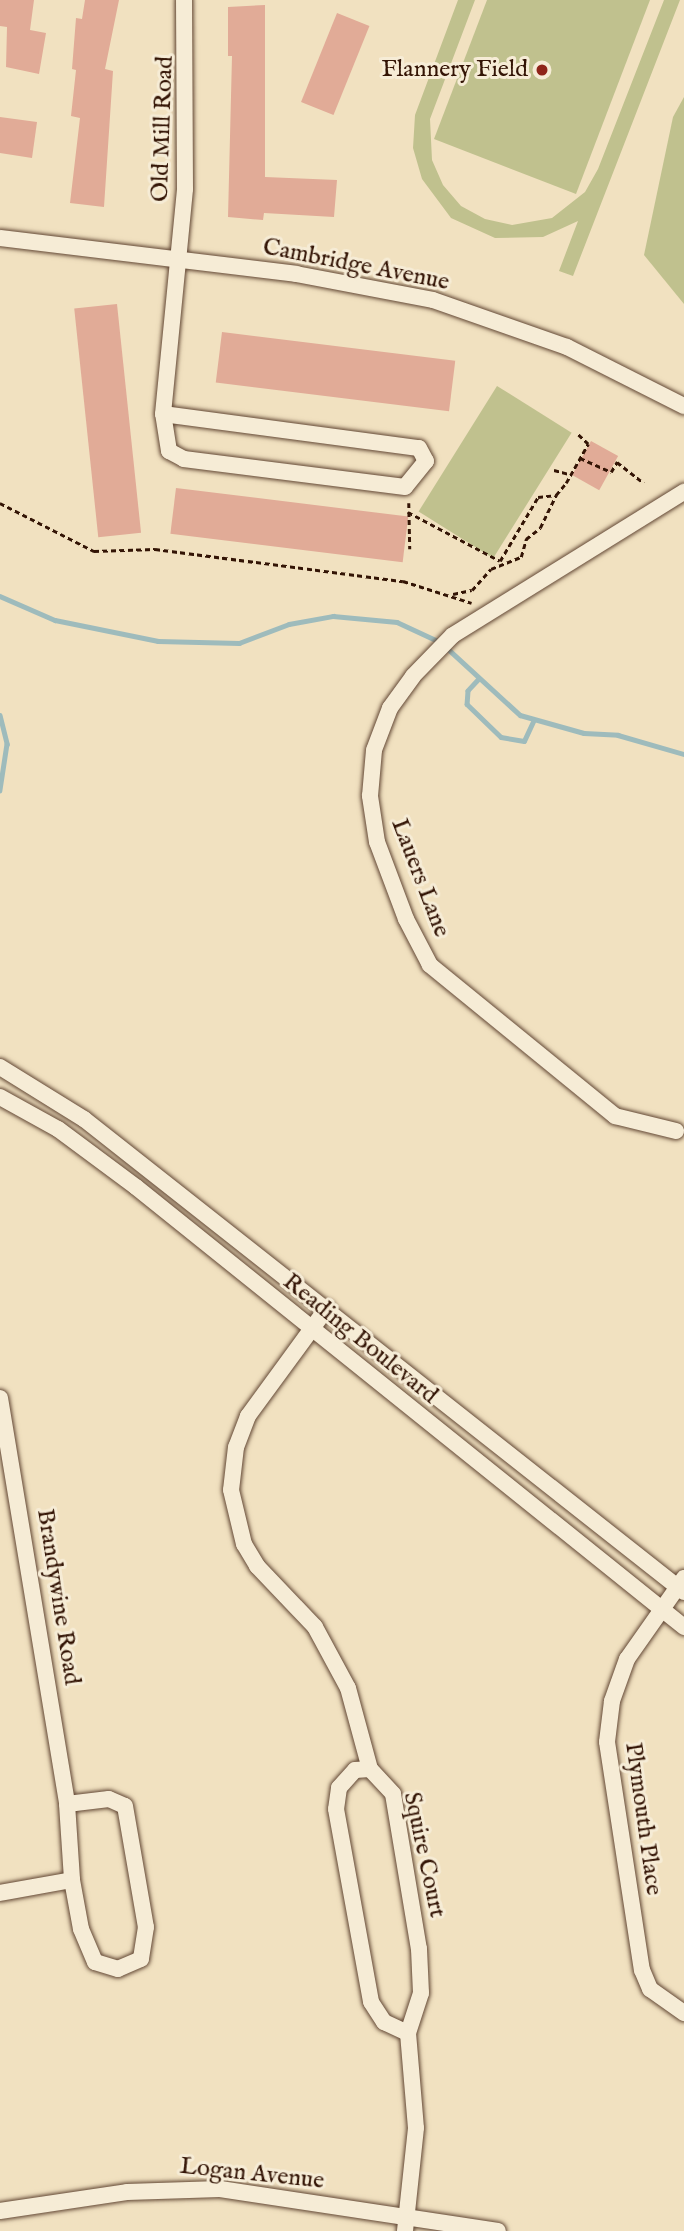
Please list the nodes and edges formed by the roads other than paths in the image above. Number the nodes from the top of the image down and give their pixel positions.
1 (184, 0) edge
2 (0, 238) edge
3 (180, 260) junction
4 (684, 406) edge
5 (163, 414) junction
6 (684, 492) edge
7 (0, 1067) edge
8 (0, 1097) edge
9 (676, 1131) dead end
10 (327, 1308) junction
11 (311, 1329) junction
12 (0, 1398) edge
13 (682, 1585) edge
14 (661, 1609) junction
15 (684, 1627) edge
16 (370, 1769) junction
17 (68, 1804) junction
18 (72, 1880) junction
19 (0, 1893) edge
20 (684, 2013) edge
21 (408, 2033) junction
22 (0, 2211) edge
23 (406, 2224) edge
24 (498, 2231) edge

1 - 3 street, Old Mill Road
2 - 3 street, Cambridge Avenue
3 - 4 street, Cambridge Avenue
3 - 5 street, Old Mill Road
5 - 5 street, Old Mill Road
6 - 9 street, Lauers Lane
7 - 10 street, Reading Boulevard
8 - 11 street, Reading Boulevard
10 - 11 street, Squire Court
10 - 13 street, Reading Boulevard
11 - 14 street, Reading Boulevard
11 - 16 street, Squire Court
12 - 17 street, Brandywine Road
13 - 14 street, Plymouth Place
14 - 15 street, Reading Boulevard
14 - 20 street, Plymouth Place
16 - 21 street, Squire Court
16 - 21 street
17 - 18 street, Brandywine Road
17 - 18 street, Brandywine Road
18 - 19 street
21 - 23 street, Squire Court
22 - 23 street, Logan Avenue
23 - 24 street, Logan Avenue

